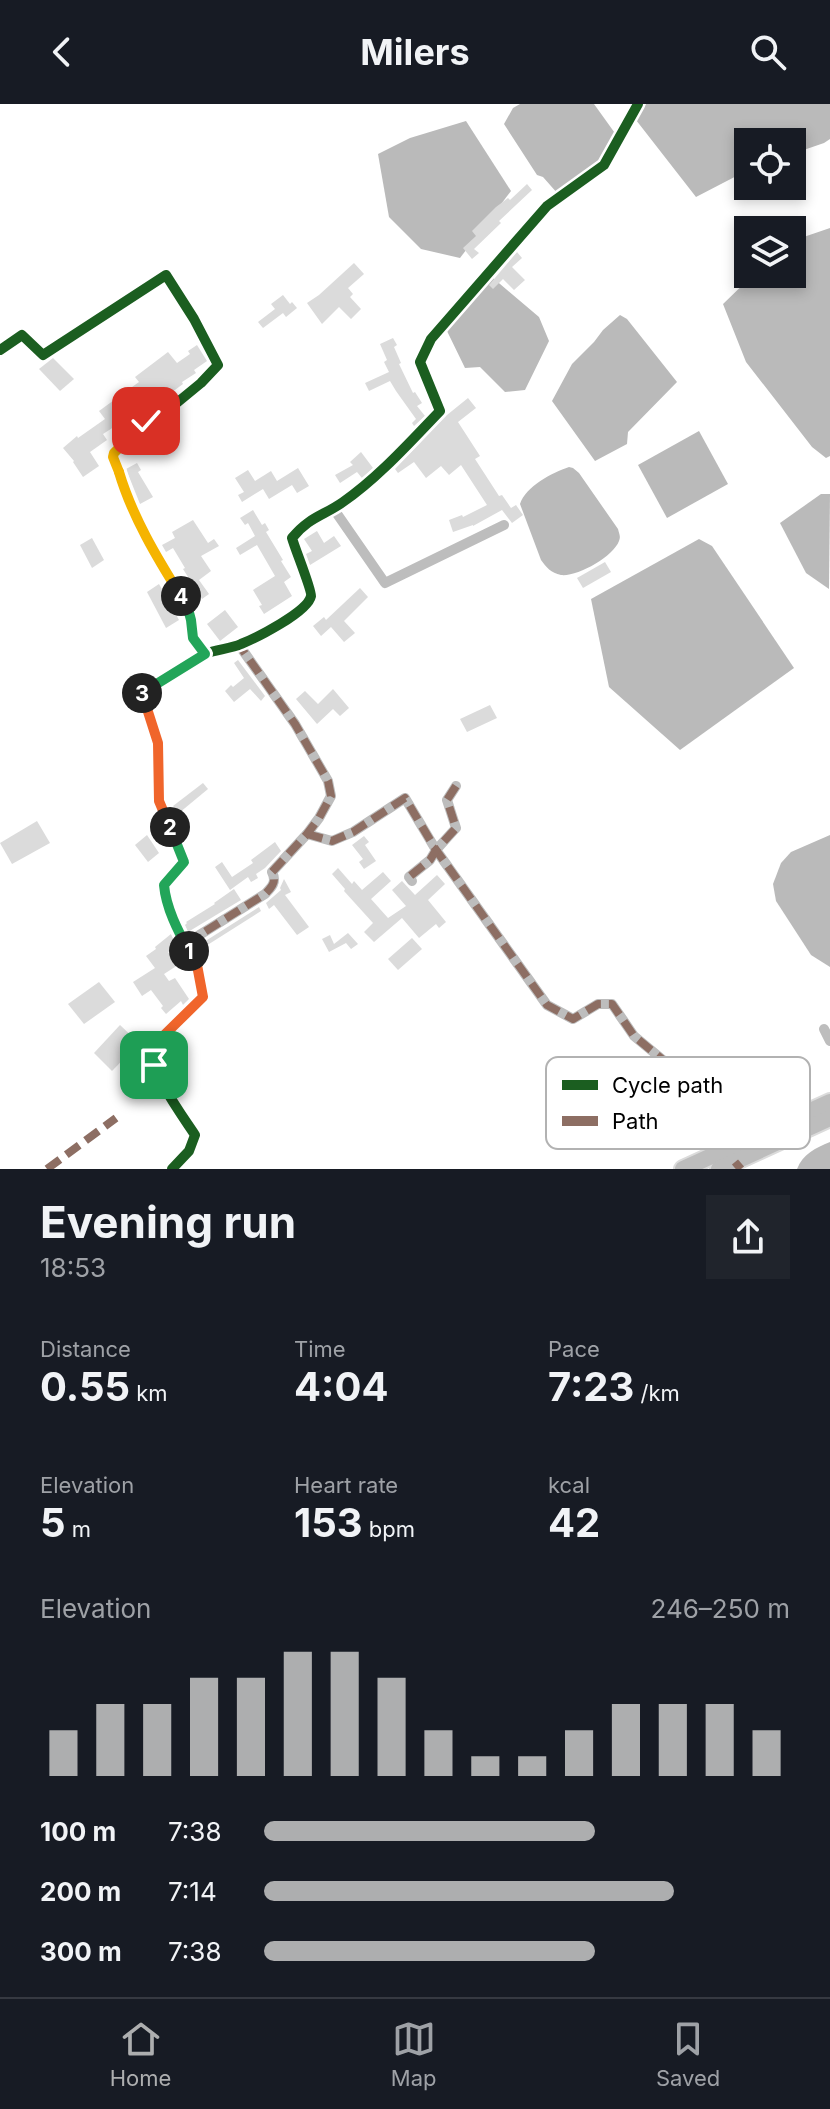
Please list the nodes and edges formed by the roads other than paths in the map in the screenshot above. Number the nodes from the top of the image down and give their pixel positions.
1 (638, 104) edge
2 (0, 350) edge
3 (333, 508) junction
4 (504, 525) dead end
5 (239, 645) junction
6 (205, 654) junction
7 (456, 786) dead end
8 (307, 834) junction
9 (436, 850) junction
10 (412, 881) dead end
11 (185, 944) junction
12 (824, 1029) dead end
13 (830, 1041) edge
14 (659, 1057) edge
15 (830, 1102) edge
16 (810, 1114) edge
17 (830, 1118) edge
18 (810, 1127) edge
19 (759, 1149) edge
20 (736, 1159) edge
21 (172, 1169) edge
22 (683, 1169) edge
23 (719, 1169) edge

1 - 3 street
2 - 6 street
3 - 4 street
3 - 5 street
5 - 6 street
5 - 8 street
6 - 11 street
7 - 9 street
8 - 9 street
8 - 11 street
9 - 10 street
9 - 14 street
11 - 21 street
12 - 13 street
15 - 16 main road
17 - 18 main road
19 - 20 main road
20 - 22 main road
20 - 23 main road

